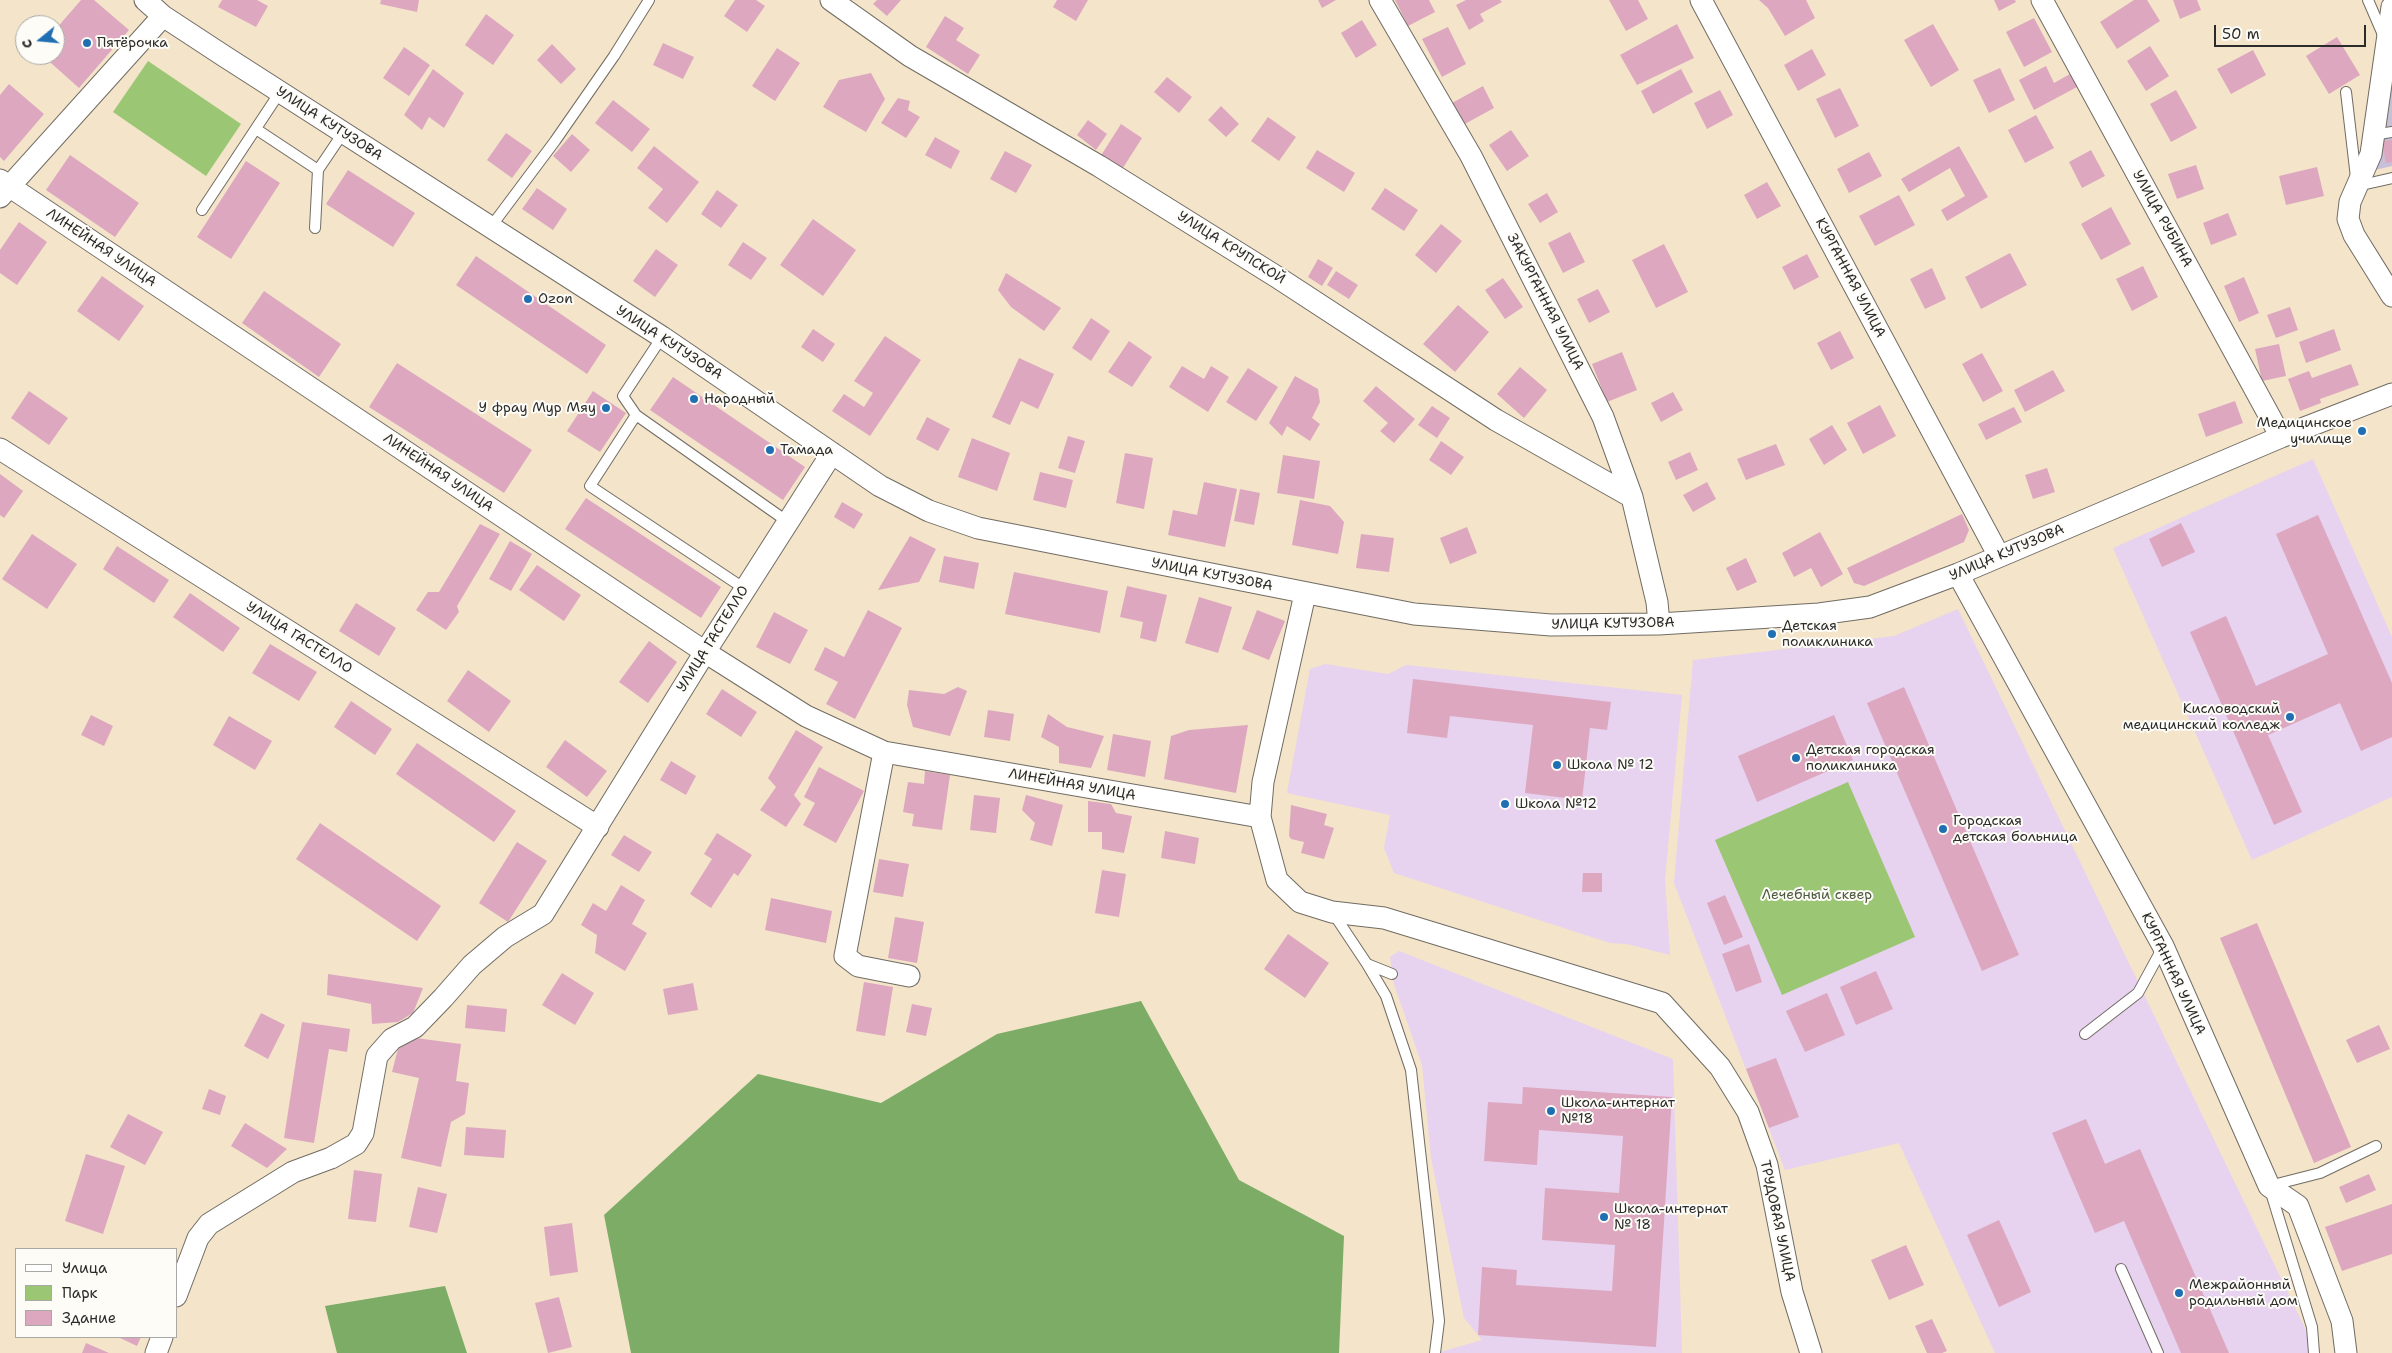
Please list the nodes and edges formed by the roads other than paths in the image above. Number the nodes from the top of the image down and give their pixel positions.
1 (145, 0) edge
2 (649, 0) edge
3 (831, 0) edge
4 (1380, 0) edge
5 (1701, 0) edge
6 (2042, 0) edge
7 (2368, 0) edge
8 (2392, 7) edge
9 (163, 16) junction
10 (2387, 42) junction
11 (280, 92) junction
12 (2346, 92) dead end
13 (256, 129) junction
14 (343, 133) junction
15 (2383, 134) edge
16 (318, 170) junction
17 (2392, 178) edge
18 (2357, 186) junction
19 (3, 188) edge
20 (202, 210) dead end
21 (315, 228) dead end
22 (490, 228) junction
23 (2392, 296) edge
24 (662, 338) junction
25 (2392, 394) edge
26 (636, 415) junction
27 (2281, 438) junction
28 (0, 449) edge
29 (832, 453) junction
30 (1632, 497) junction
31 (788, 522) junction
32 (1999, 556) junction
33 (1958, 574) junction
34 (745, 589) junction
35 (1305, 594) junction
36 (1659, 624) junction
37 (705, 652) junction
38 (884, 752) junction
39 (1260, 817) junction
40 (598, 827) junction
41 (1332, 912) junction
42 (2163, 946) junction
43 (1367, 964) junction
44 (1392, 974) dead end
45 (909, 976) dead end
46 (2085, 1034) dead end
47 (2376, 1146) dead end
48 (2269, 1186) junction
49 (2121, 1269) dead end
50 (178, 1291) edge
51 (162, 1338) edge
52 (156, 1353) edge
53 (1435, 1353) edge
54 (1811, 1353) edge
55 (2158, 1353) edge
56 (2314, 1353) edge
57 (2346, 1353) edge

1 - 9 street, УЛИЦА КУТУЗОВА
2 - 22 lane
3 - 30 street, УЛИЦА КРУПСКОЙ
4 - 30 street, ЗАКУРГАННАЯ УЛИЦА
5 - 32 street, КУРГАННАЯ УЛИЦА
6 - 27 street, УЛИЦА РУБИНА
7 - 10 lane
8 - 10 street
9 - 11 street, УЛИЦА КУТУЗОВА
9 - 19 street
10 - 15 street
11 - 13 lane
11 - 14 street, УЛИЦА КУТУЗОВА
12 - 18 lane
13 - 16 lane
13 - 20 lane
14 - 16 lane
14 - 22 street, УЛИЦА КУТУЗОВА
15 - 18 street
16 - 21 lane
17 - 18 lane
18 - 23 street
19 - 37 street, ЛИНЕЙНАЯ УЛИЦА
22 - 24 street, УЛИЦА КУТУЗОВА
24 - 26 lane
24 - 29 street, УЛИЦА КУТУЗОВА
25 - 27 street, УЛИЦА КУТУЗОВА
26 - 31 lane
26 - 34 lane
27 - 32 street, УЛИЦА КУТУЗОВА
28 - 40 street, УЛИЦА ГАСТЕЛЛО
29 - 31 street, УЛИЦА ГАСТЕЛЛО
29 - 35 street, УЛИЦА КУТУЗОВА
30 - 36 street, ЗАКУРГАННАЯ УЛИЦА
31 - 34 street, УЛИЦА ГАСТЕЛЛО
32 - 33 street, УЛИЦА КУТУЗОВА
33 - 36 street, УЛИЦА КУТУЗОВА
33 - 42 street, КУРГАННАЯ УЛИЦА
34 - 37 street, УЛИЦА ГАСТЕЛЛО
35 - 36 street, УЛИЦА КУТУЗОВА
35 - 39 street
37 - 38 street, ЛИНЕЙНАЯ УЛИЦА
37 - 40 street, УЛИЦА ГАСТЕЛЛО
38 - 39 street, ЛИНЕЙНАЯ УЛИЦА
38 - 45 street
39 - 41 street, ТРУДОВАЯ УЛИЦА
40 - 50 street, УЛИЦА ГАСТЕЛЛО
41 - 43 lane
41 - 54 street, ТРУДОВАЯ УЛИЦА
42 - 46 lane
42 - 48 street, КУРГАННАЯ УЛИЦА
43 - 44 lane
43 - 53 lane
47 - 48 lane
48 - 56 lane
48 - 57 street
49 - 55 lane
51 - 52 street

